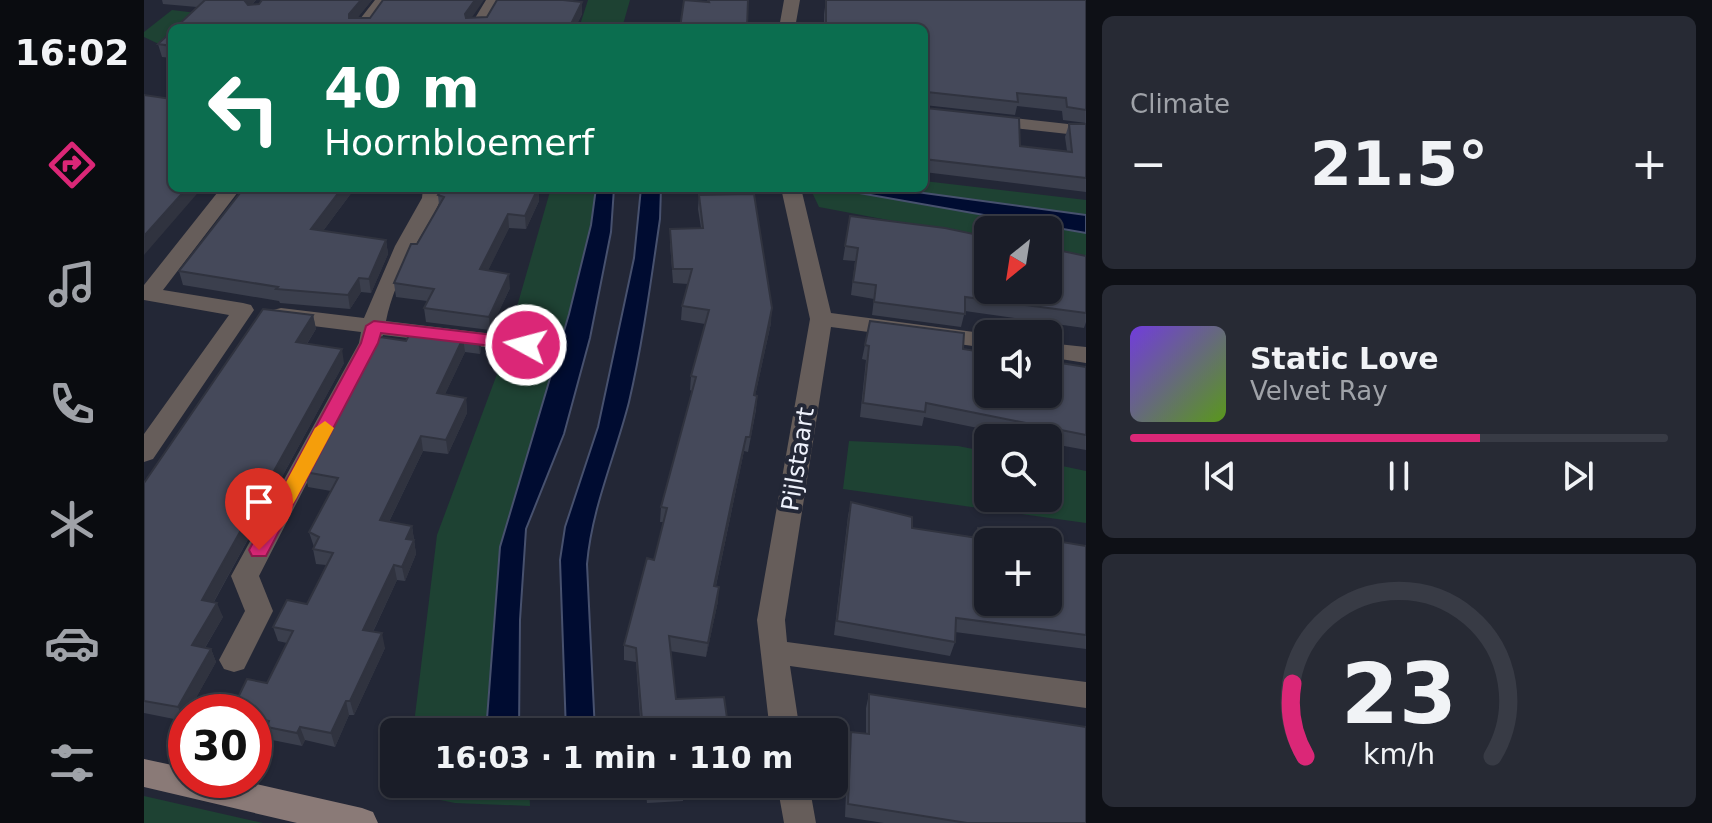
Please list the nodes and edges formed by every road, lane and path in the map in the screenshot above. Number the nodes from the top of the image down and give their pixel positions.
1 (383, 0) edge
2 (494, 0) edge
3 (792, 0) edge
4 (364, 24) edge
5 (479, 24) edge
6 (788, 24) edge
7 (928, 113) edge
8 (1086, 131) edge
9 (228, 192) edge
10 (433, 192) edge
11 (792, 192) edge
12 (243, 310) junction
13 (821, 319) junction
14 (374, 326) junction
15 (974, 339) edge
16 (526, 345) dead end
17 (1062, 352) edge
18 (1086, 355) edge
19 (144, 453) edge
20 (773, 652) junction
21 (234, 660) dead end
22 (1086, 695) edge
23 (783, 718) edge
24 (144, 773) edge
25 (796, 798) edge
26 (362, 823) edge
27 (800, 823) edge

1 - 4 street
2 - 5 street
3 - 6 street
7 - 8 street
9 - 12 street
10 - 14 street
11 - 13 street, Pijlstaart
12 - 14 street
12 - 19 street
13 - 15 street
13 - 20 street, Pijlstaart
14 - 16 street
14 - 21 street
17 - 18 street
20 - 22 street
20 - 23 street, Pijlstaart
24 - 26 street
25 - 27 street

